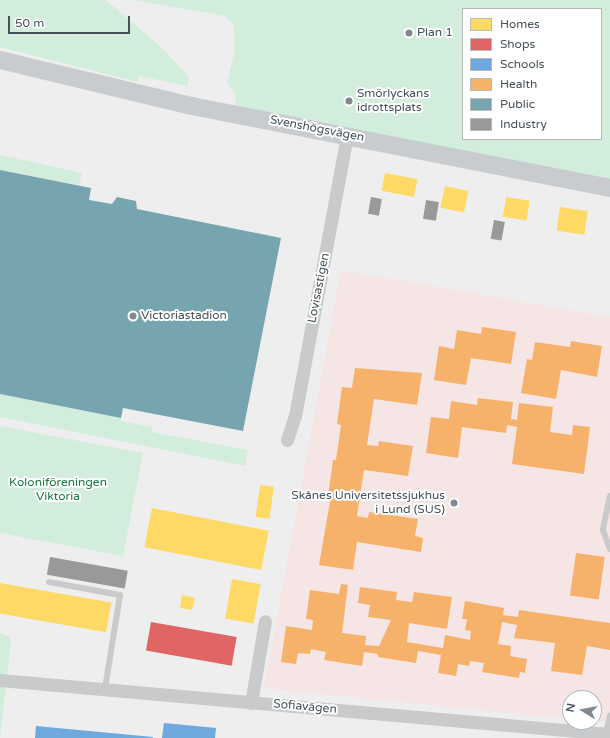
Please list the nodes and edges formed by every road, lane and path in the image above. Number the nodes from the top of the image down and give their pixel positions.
1 (0, 60) edge
2 (0, 66) edge
3 (25, 69) junction
4 (347, 136) junction
5 (610, 188) edge
6 (287, 440) dead end
7 (610, 496) edge
8 (610, 550) edge
9 (49, 582) dead end
10 (265, 621) dead end
11 (0, 680) edge
12 (105, 689) junction
13 (251, 703) junction
14 (610, 715) edge
15 (608, 733) edge
16 (576, 734) edge

1 - 3 main road, Svenshögsvägen
2 - 3 main road, Svenshögsvägen
3 - 4 main road, Svenshögsvägen
4 - 5 main road, Svenshögsvägen
4 - 6 street, Lovisastigen
7 - 8 lane
9 - 12 lane
10 - 13 street
11 - 12 street, Sofiavägen
12 - 13 street, Sofiavägen
13 - 16 street, Sofiavägen
14 - 15 lane
15 - 16 street, Sofiavägen

